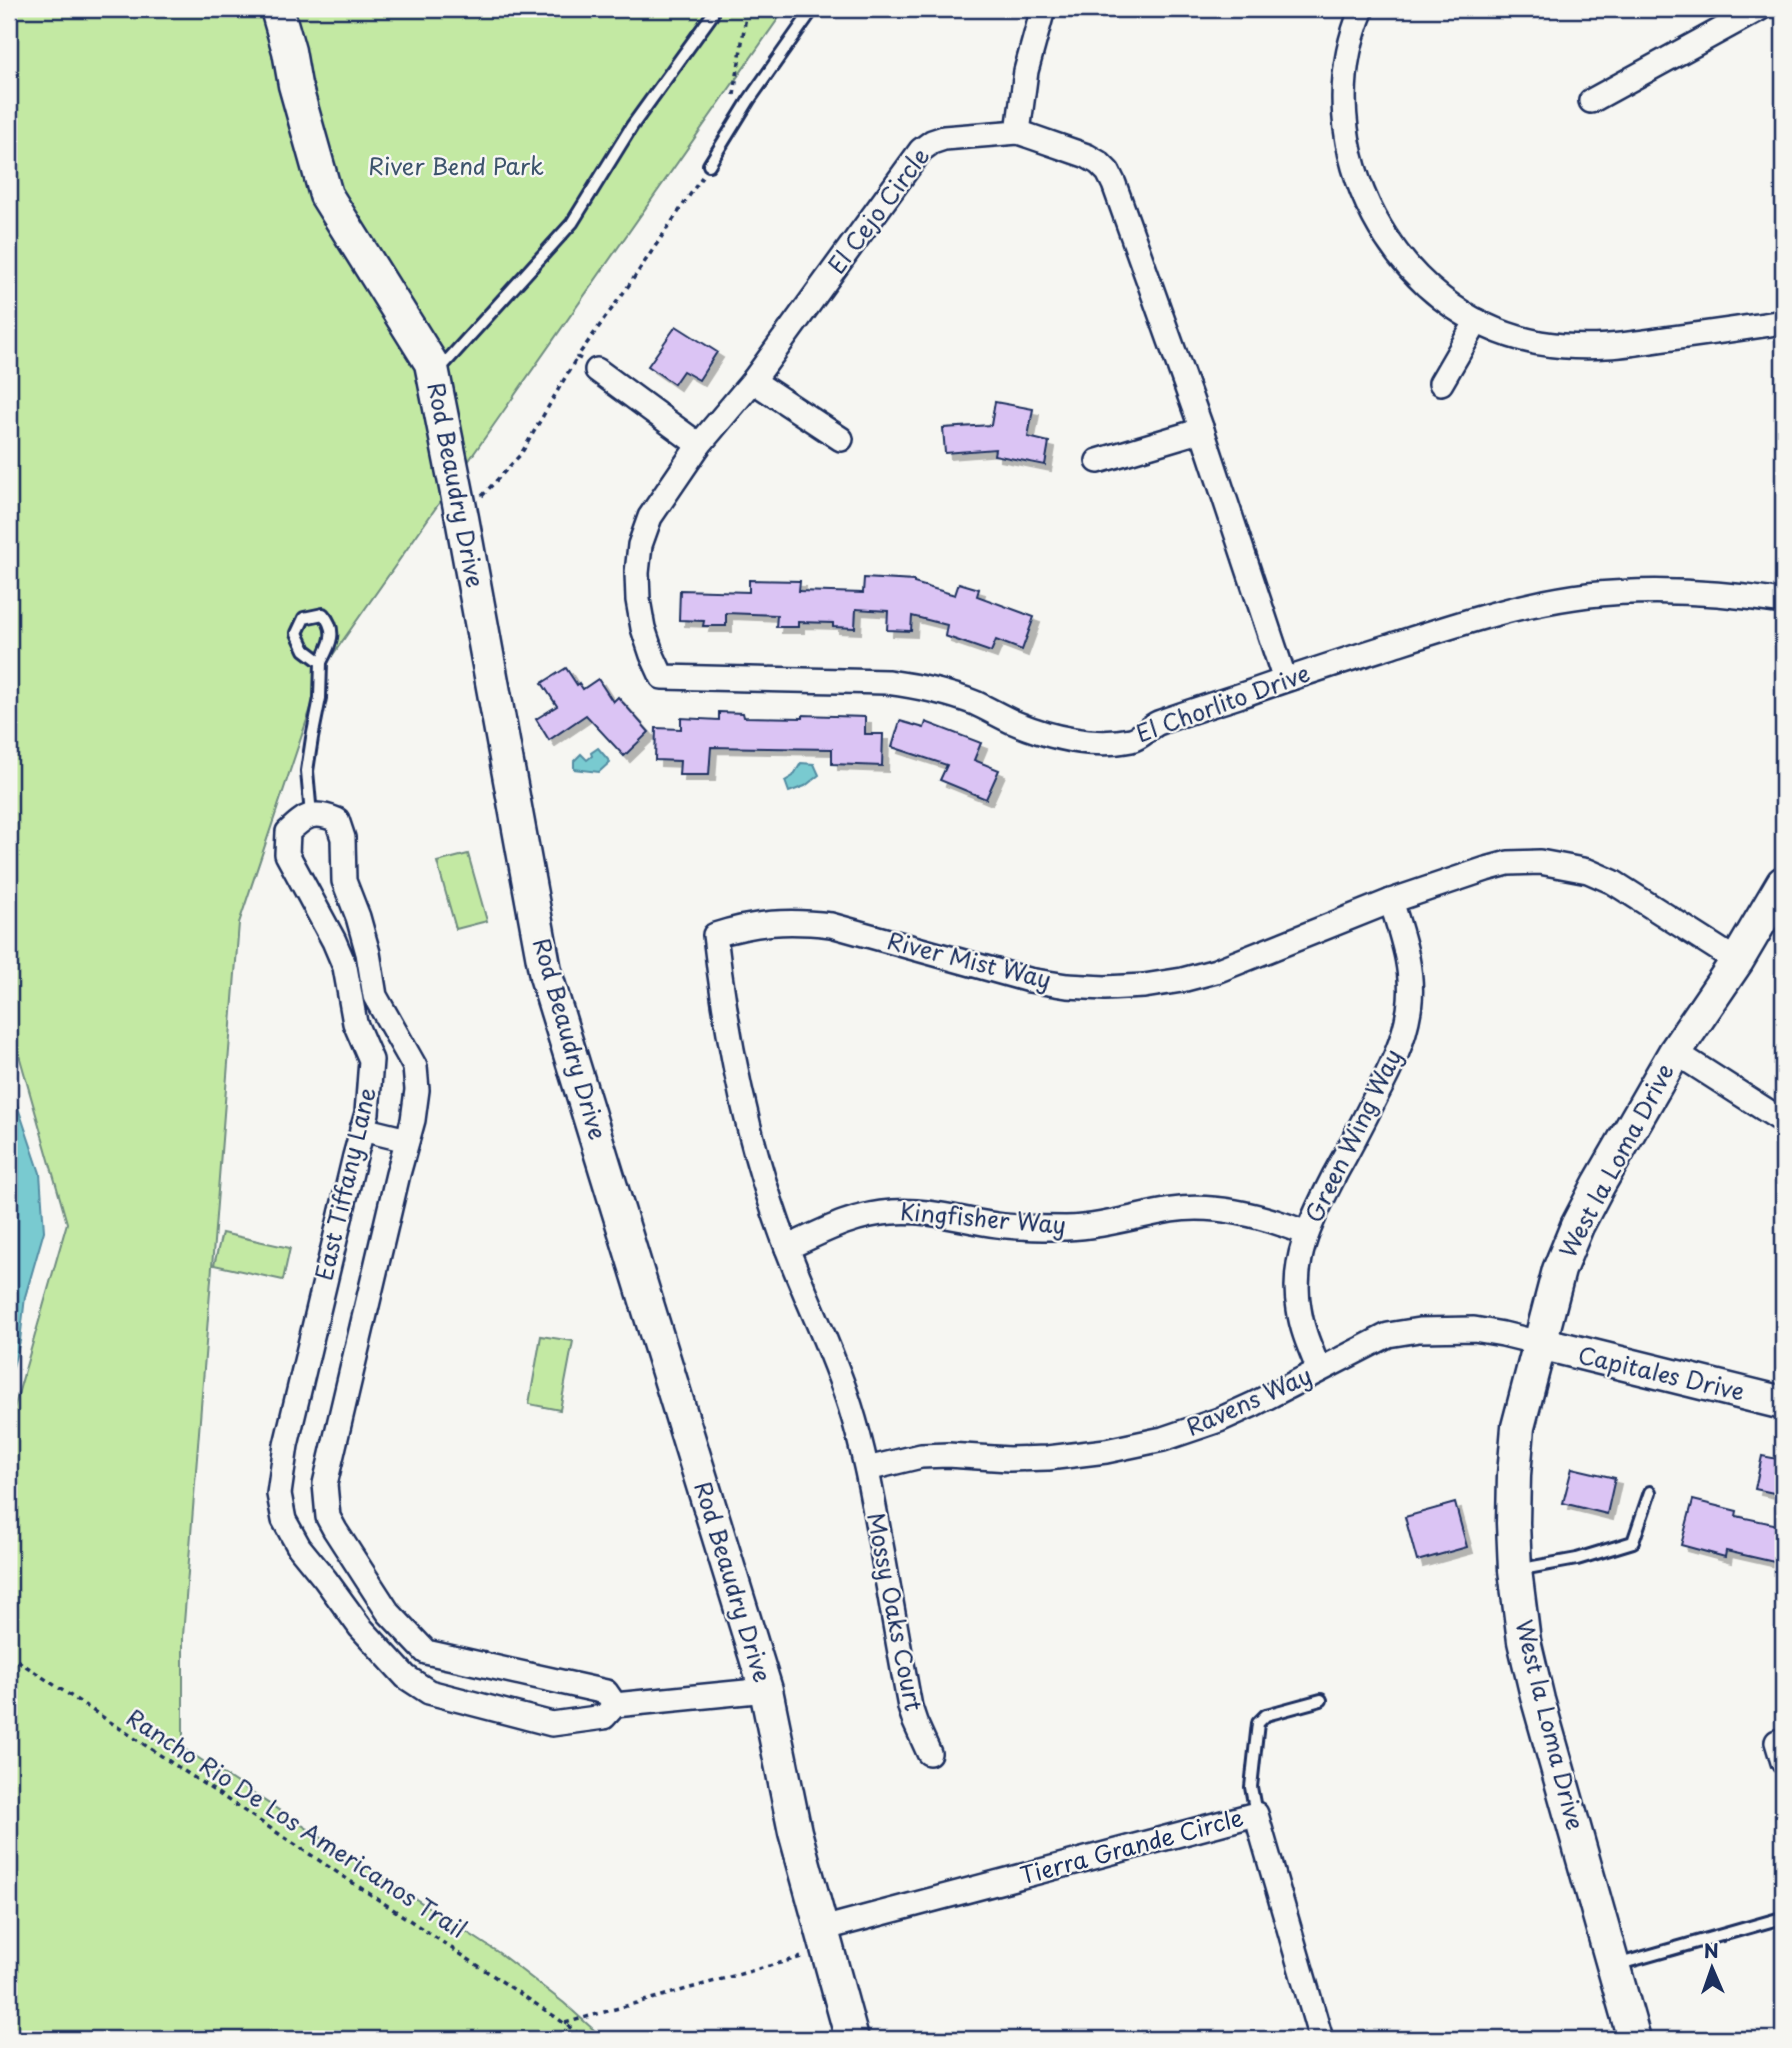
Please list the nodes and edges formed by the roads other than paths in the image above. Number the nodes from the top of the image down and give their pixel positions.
1 (277, 9) edge
2 (813, 9) edge
3 (1042, 9) edge
4 (1362, 9) edge
5 (1759, 9) edge
6 (712, 15) dead end
7 (1591, 101) dead end
8 (1018, 132) junction
9 (709, 165) road end
10 (1477, 321) junction
11 (1783, 322) edge
12 (597, 370) road end
13 (434, 376) junction
14 (753, 381) junction
15 (1441, 383) dead end
16 (1202, 430) junction
17 (841, 439) dead end
18 (699, 445) junction
19 (1098, 461) dead end
20 (1783, 602) edge
21 (321, 662) dead end
22 (662, 677) joint
23 (1285, 680) junction
24 (311, 815) junction
25 (1783, 883) edge
26 (1391, 901) junction
27 (1737, 961) junction
28 (1675, 1052) junction
29 (1783, 1121) edge
30 (362, 1129) junction
31 (407, 1140) junction
32 (1306, 1233) junction
33 (787, 1248) junction
34 (1540, 1343) junction
35 (1318, 1370) junction
36 (1783, 1403) edge
37 (867, 1469) junction
38 (1650, 1492) dead end
39 (1515, 1570) junction
40 (766, 1690) junction
41 (1321, 1700) dead end
42 (615, 1705) junction
43 (1783, 1740) edge
44 (929, 1753) dead end
45 (1783, 1762) edge
46 (1256, 1814) junction
47 (1778, 1919) dead end
48 (825, 1940) junction
49 (1613, 1966) junction
50 (852, 2039) edge
51 (1321, 2039) edge
52 (1634, 2039) edge

1 - 13 street, Rod Beaudry Drive
2 - 9 lane
3 - 8 street
4 - 10 street
5 - 7 street
6 - 13 lane
8 - 14 street, El Cejo Circle
8 - 16 street, El Cejo Circle
10 - 11 street
10 - 15 street
12 - 18 street
13 - 40 street, Rod Beaudry Drive
14 - 17 street
14 - 18 street, El Cejo Circle
16 - 19 street
16 - 23 street, El Cejo Circle
18 - 22 street, El Cejo Circle
20 - 23 street, El Chorlito Drive
21 - 24 lane
22 - 23 street, El Chorlito Drive
24 - 30 street, East Tiffany Lane
24 - 31 street, East Tiffany Lane
25 - 27 street, West la Loma Drive
26 - 27 street, River Mist Way
26 - 32 street, Green Wing Way
26 - 33 street, River Mist Way
27 - 28 street, West la Loma Drive
28 - 29 street
28 - 34 street, West la Loma Drive
30 - 31 street
30 - 42 street, East Tiffany Lane
31 - 42 street, East Tiffany Lane
32 - 33 street, Kingfisher Way
32 - 35 street, Green Wing Way
33 - 37 street, River Mist Way
34 - 35 street, Ravens Way
34 - 36 street, Capitales Drive
34 - 39 street, West la Loma Drive
35 - 37 street, Ravens Way
37 - 44 street, Mossy Oaks Court
38 - 39 lane
39 - 49 street, West la Loma Drive
40 - 42 street, East Tiffany Lane
40 - 48 street, Rod Beaudry Drive
41 - 46 lane
43 - 45 street
46 - 48 street, Tierra Grande Circle
46 - 51 street, Tierra Grande Circle
47 - 49 lane
48 - 50 street, Rod Beaudry Drive
49 - 52 street, West la Loma Drive

